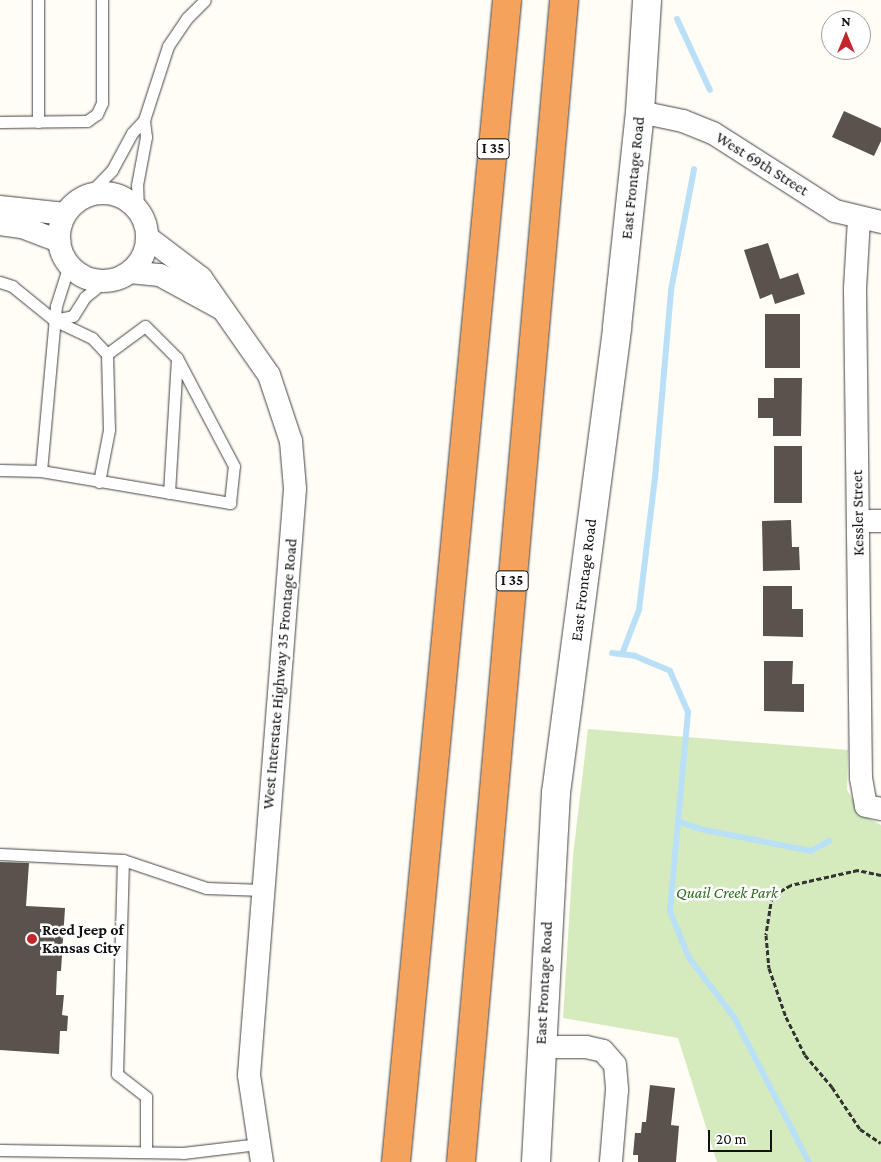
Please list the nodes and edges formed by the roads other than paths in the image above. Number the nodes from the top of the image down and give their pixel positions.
1 (38, 0) edge
2 (102, 0) edge
3 (205, 0) edge
4 (507, 0) edge
5 (564, 0) edge
6 (647, 0) edge
7 (640, 112) junction
8 (144, 120) junction
9 (0, 122) edge
10 (38, 122) junction
11 (87, 196) junction
12 (0, 207) edge
13 (138, 210) junction
14 (65, 214) junction
15 (859, 219) junction
16 (881, 222) edge
17 (0, 224) edge
18 (147, 237) junction
19 (59, 240) junction
20 (69, 265) junction
21 (130, 272) junction
22 (105, 281) junction
23 (0, 282) edge
24 (222, 309) junction
25 (54, 320) junction
26 (108, 354) junction
27 (177, 358) junction
28 (0, 470) edge
29 (40, 471) junction
30 (99, 482) junction
31 (169, 493) junction
32 (881, 521) edge
33 (858, 522) junction
34 (873, 807) edge
35 (0, 854) edge
36 (123, 860) junction
37 (263, 890) junction
38 (541, 1048) junction
39 (0, 1150) edge
40 (75, 1150) junction
41 (146, 1152) junction
42 (261, 1153) edge
43 (183, 1157) edge
44 (72, 1162) edge
45 (396, 1162) edge
46 (461, 1162) edge
47 (536, 1162) edge
48 (611, 1162) edge

1 - 10 lane
2 - 10 lane
3 - 8 lane
4 - 45 highway, I 35
5 - 46 highway, I 35
6 - 7 street, East Frontage Road
7 - 15 street, West 69th Street
7 - 38 street, East Frontage Road
8 - 11 lane
8 - 13 lane
9 - 10 lane
11 - 13 street
11 - 14 street
12 - 14 street
13 - 18 street
14 - 19 street
15 - 16 street, West 69th Street
15 - 33 street, Kessler Street
17 - 19 street
18 - 21 street
18 - 24 street, West Interstate Highway 35 Frontage Road
19 - 20 street
20 - 22 street
20 - 25 lane
21 - 22 street
21 - 24 street
22 - 25 lane
23 - 25 lane
24 - 37 street, West Interstate Highway 35 Frontage Road
25 - 26 lane
25 - 29 lane
26 - 27 lane
26 - 30 lane
27 - 31 lane
27 - 31 lane
28 - 29 lane
29 - 30 lane
30 - 31 lane
32 - 33 street
33 - 34 street, Kessler Street
35 - 36 lane
36 - 37 lane
36 - 41 lane
37 - 42 street, West Interstate Highway 35 Frontage Road
38 - 47 street, East Frontage Road
38 - 48 street
39 - 40 lane
40 - 41 lane
40 - 44 lane
41 - 43 lane
42 - 43 lane

